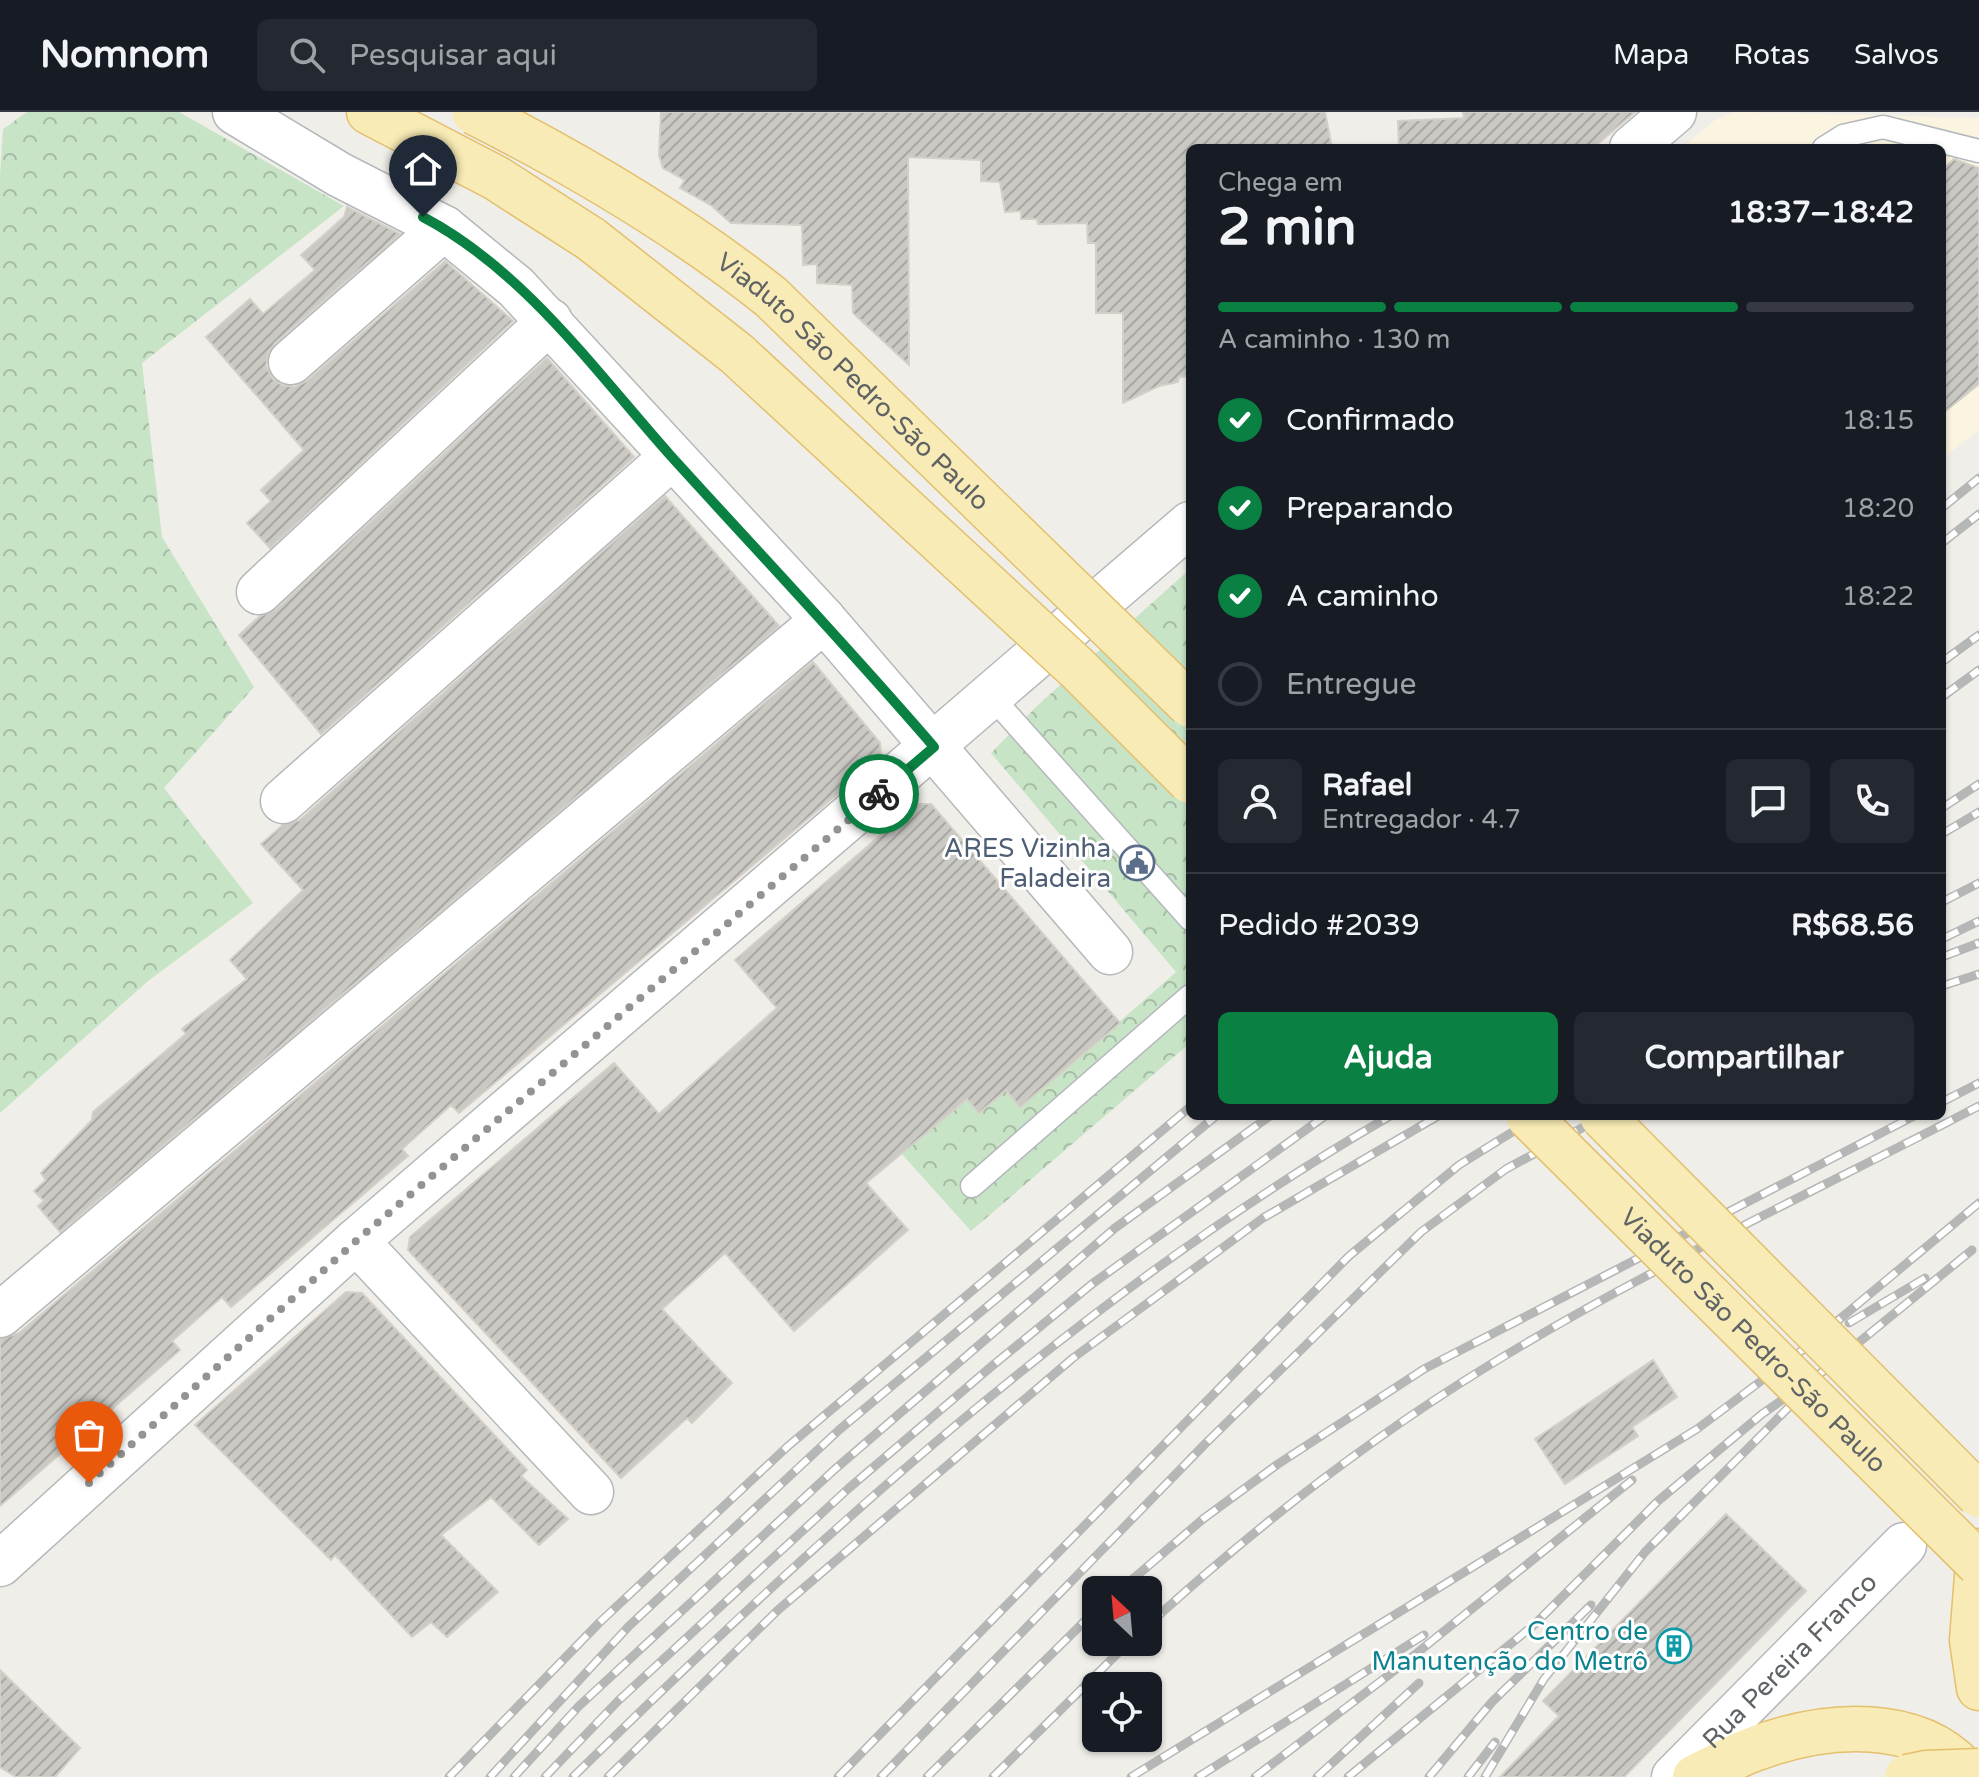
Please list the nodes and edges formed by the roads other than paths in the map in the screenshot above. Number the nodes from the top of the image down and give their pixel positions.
1 (235, 112) edge
2 (369, 112) edge
3 (474, 112) edge
4 (1674, 112) edge
5 (1637, 144) edge
6 (1830, 144) edge
7 (1979, 151) edge
8 (444, 228) junction
9 (550, 321) junction
10 (291, 362) dead end
11 (672, 457) junction
12 (1186, 527) edge
13 (259, 592) dead end
14 (824, 620) junction
15 (992, 697) junction
16 (1186, 701) edge
17 (934, 747) junction
18 (1186, 777) edge
19 (283, 801) dead end
20 (1186, 915) edge
21 (1110, 952) dead end
22 (1186, 999) edge
23 (1532, 1120) edge
24 (1606, 1120) edge
25 (972, 1186) dead end
26 (356, 1241) junction
27 (0, 1315) edge
28 (591, 1492) dead end
29 (1979, 1495) edge
30 (1904, 1545) dead end
31 (1979, 1551) edge
32 (0, 1564) edge
33 (1979, 1564) edge
34 (1979, 1688) edge
35 (1979, 1771) edge
36 (1674, 1777) edge
37 (1695, 1777) edge
38 (1907, 1777) edge
39 (1970, 1777) edge

1 - 8 street
2 - 18 main road, bridge
3 - 16 main road, Viaduto São Pedro-São Paulo, bridge
4 - 5 street
6 - 7 lane
8 - 9 street
8 - 10 street
9 - 11 street
9 - 13 street
11 - 14 street
11 - 19 street
12 - 15 street
14 - 17 street
14 - 27 street
15 - 17 street
15 - 20 lane
17 - 21 street
17 - 26 street
22 - 25 lane
23 - 33 main road, Viaduto São Pedro-São Paulo, bridge
24 - 29 main road, Viaduto São Pedro-São Paulo, bridge
26 - 28 street
26 - 32 street
30 - 36 street, Rua Pereira Franco
31 - 34 main road
35 - 38 main road, bridge
37 - 39 main road

